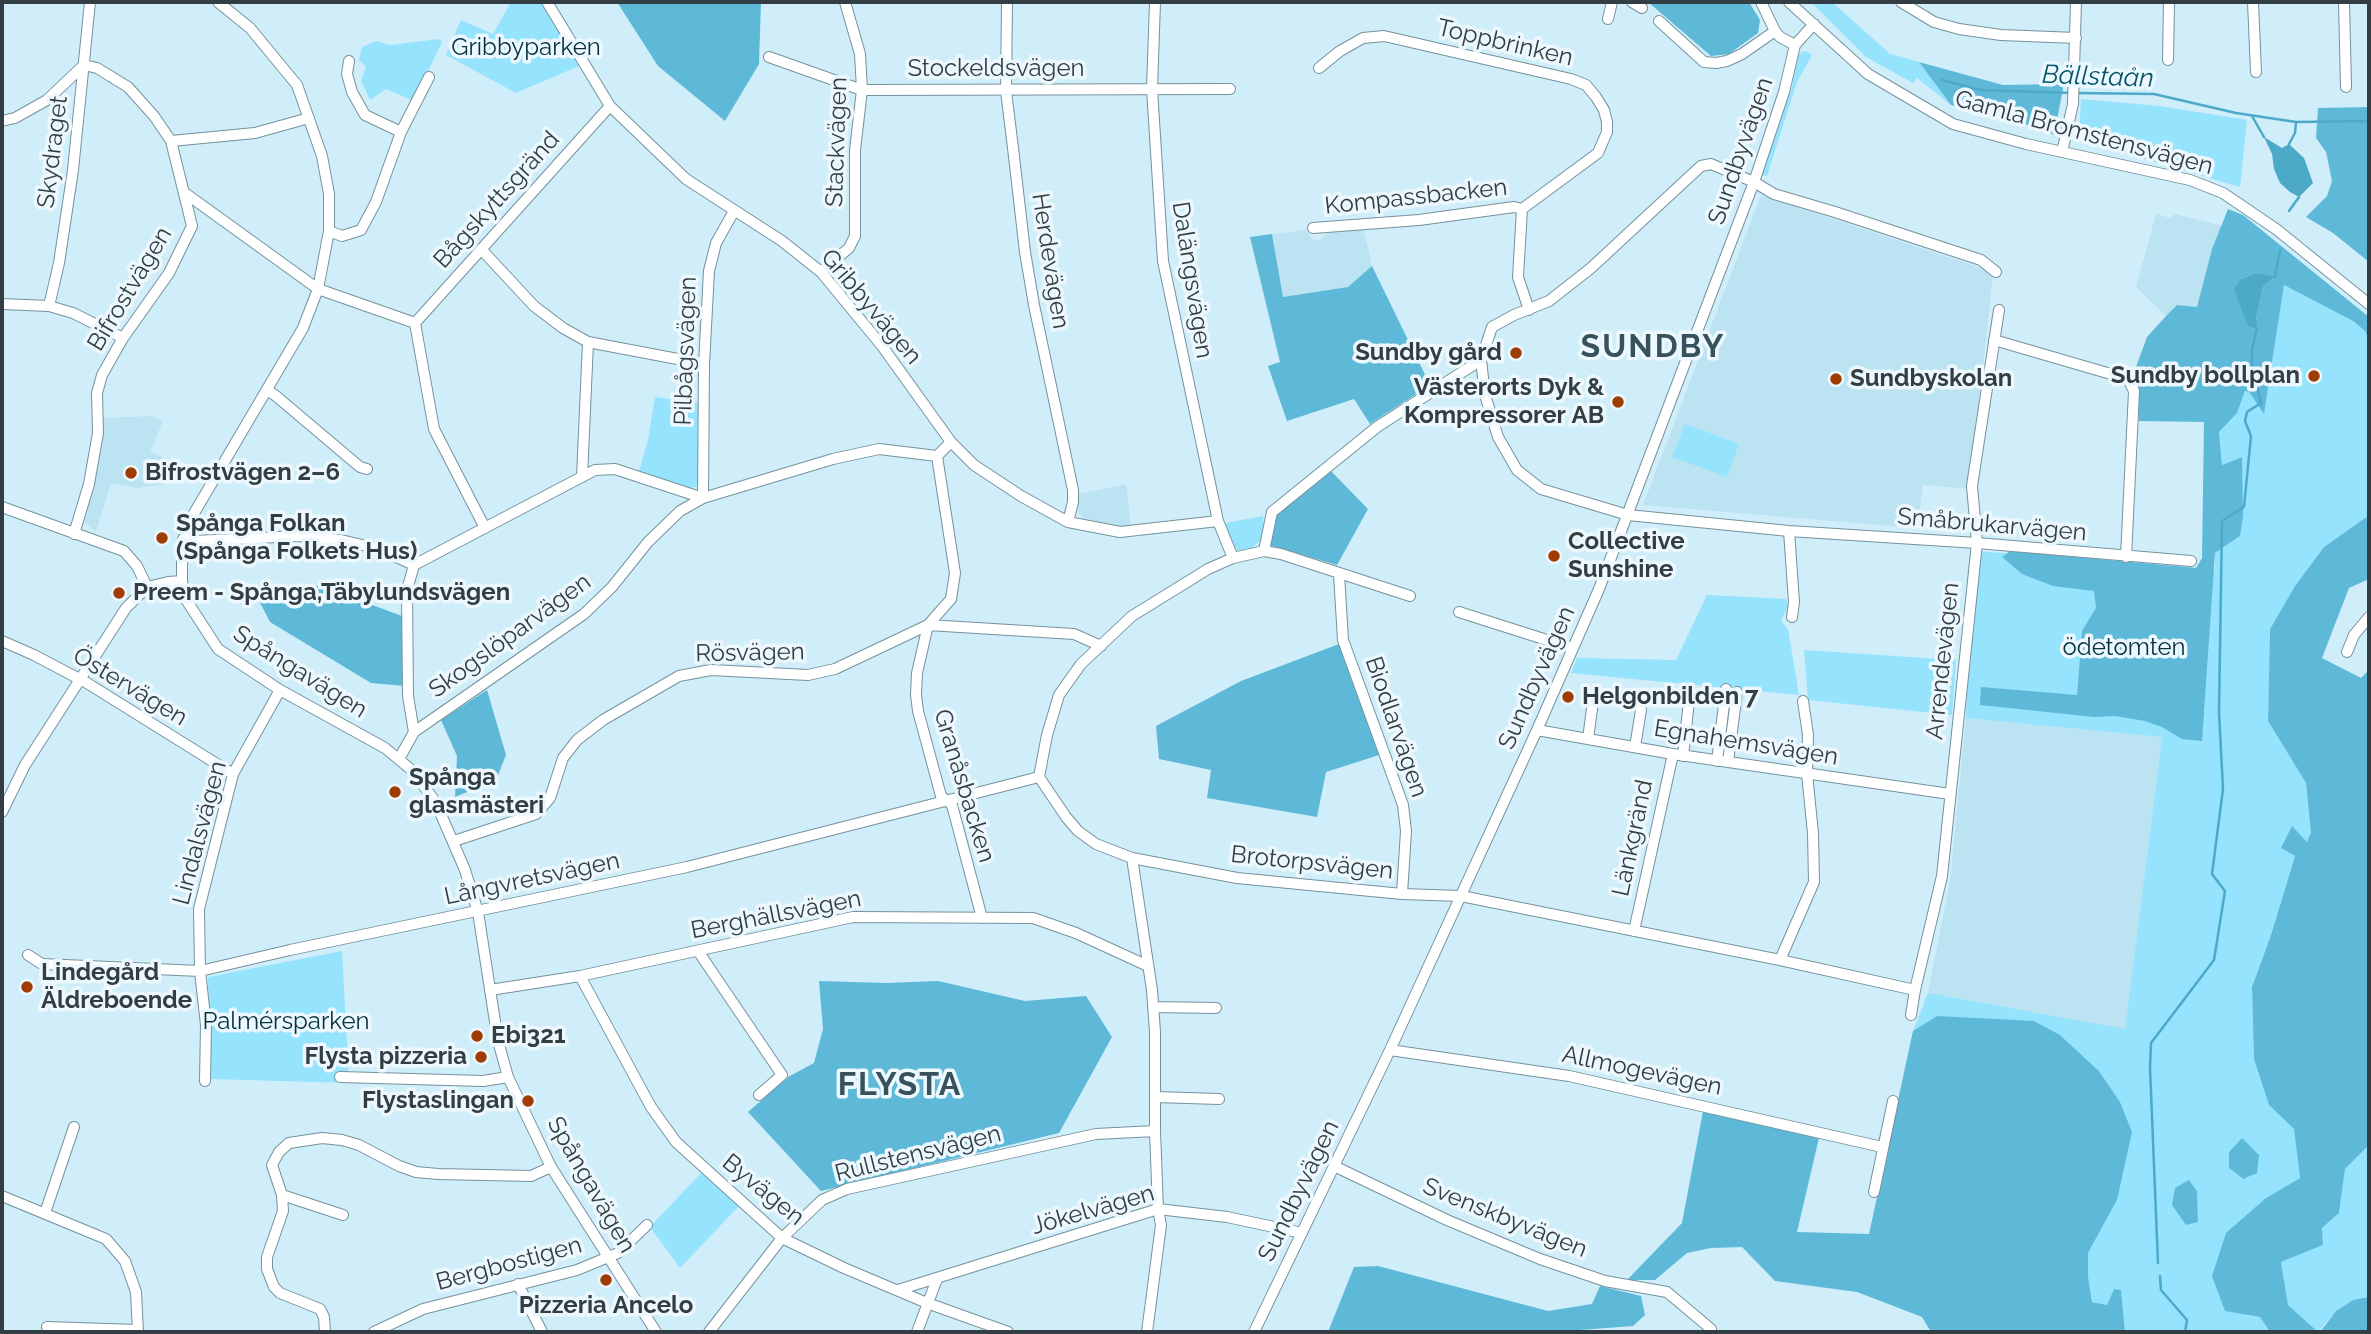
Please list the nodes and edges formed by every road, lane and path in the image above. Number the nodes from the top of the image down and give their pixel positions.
1 (90, 2) edge
2 (218, 2) edge
3 (547, 2) edge
4 (845, 2) edge
5 (1007, 2) edge
6 (1155, 2) edge
7 (1612, 2) edge
8 (1632, 2) edge
9 (1761, 2) edge
10 (1789, 2) edge
11 (1901, 2) edge
12 (2076, 2) edge
13 (2169, 2) edge
14 (2253, 2) edge
15 (2344, 2) edge
16 (1643, 8) dead end
17 (1608, 19) dead end
18 (1659, 21) dead end
19 (1814, 24) junction
20 (1775, 31) junction
21 (2076, 38) junction
22 (1795, 45) junction
23 (769, 57) dead end
24 (2168, 60) dead end
25 (349, 61) dead end
26 (84, 65) junction
27 (1320, 68) dead end
28 (2256, 72) dead end
29 (429, 77) dead end
30 (2346, 87) dead end
31 (1152, 89) junction
32 (1230, 89) dead end
33 (862, 90) junction
34 (1006, 91) junction
35 (610, 106) junction
36 (309, 118) junction
37 (2, 121) edge
38 (401, 132) junction
39 (171, 141) junction
40 (2062, 152) junction
41 (1754, 182) junction
42 (185, 193) junction
43 (1522, 209) junction
44 (734, 211) junction
45 (1314, 228) dead end
46 (329, 231) junction
47 (481, 249) junction
48 (821, 272) junction
49 (1996, 272) dead end
50 (318, 289) junction
51 (2, 304) edge
52 (2369, 304) edge
53 (49, 306) junction
54 (1529, 310) junction
55 (1999, 310) dead end
56 (415, 323) junction
57 (122, 338) junction
58 (1994, 340) junction
59 (588, 342) junction
60 (1481, 360) junction
61 (704, 364) junction
62 (267, 390) junction
63 (951, 442) junction
64 (937, 456) junction
65 (367, 469) dead end
66 (582, 477) junction
67 (703, 498) junction
68 (2, 507) edge
69 (1628, 515) junction
70 (1218, 521) junction
71 (1068, 522) junction
72 (485, 528) junction
73 (1789, 531) junction
74 (74, 534) junction
75 (183, 539) junction
76 (1977, 543) junction
77 (1264, 551) junction
78 (2126, 557) junction
79 (1233, 558) junction
80 (2191, 561) dead end
81 (414, 565) junction
82 (1339, 574) junction
83 (182, 581) junction
84 (147, 587) junction
85 (1410, 596) dead end
86 (1459, 612) dead end
87 (2369, 617) edge
88 (1792, 618) dead end
89 (928, 625) junction
90 (2, 641) edge
91 (1101, 646) junction
92 (1572, 648) junction
93 (2347, 652) dead end
94 (79, 679) junction
95 (280, 690) junction
96 (1732, 691) dead end
97 (1593, 701) dead end
98 (1689, 701) dead end
99 (1803, 701) dead end
100 (1641, 710) dead end
101 (1537, 730) junction
102 (414, 732) junction
103 (1588, 739) junction
104 (1635, 747) junction
105 (1678, 755) junction
106 (399, 759) junction
107 (1723, 761) junction
108 (233, 774) junction
109 (1807, 774) junction
110 (1040, 777) junction
111 (1950, 794) junction
112 (947, 800) junction
113 (2, 812) edge
114 (454, 841) junction
115 (1132, 858) junction
116 (1402, 894) junction
117 (1461, 896) junction
118 (478, 912) junction
119 (982, 918) junction
120 (1634, 931) junction
121 (698, 951) junction
122 (28, 955) dead end
123 (1780, 960) junction
124 (1148, 966) junction
125 (200, 971) junction
126 (580, 976) junction
127 (490, 990) junction
128 (1915, 990) junction
129 (1153, 1007) junction
130 (1216, 1008) dead end
131 (1911, 1015) dead end
132 (1390, 1050) junction
133 (340, 1077) dead end
134 (508, 1077) junction
135 (205, 1081) dead end
136 (760, 1095) dead end
137 (1155, 1097) junction
138 (1219, 1099) dead end
139 (1894, 1101) dead end
140 (74, 1126) dead end
141 (1155, 1131) junction
142 (1882, 1147) junction
143 (1334, 1166) junction
144 (551, 1167) junction
145 (1874, 1192) dead end
146 (282, 1195) junction
147 (2, 1196) edge
148 (1158, 1209) junction
149 (45, 1213) junction
150 (343, 1215) dead end
151 (647, 1225) dead end
152 (1302, 1233) junction
153 (782, 1238) junction
154 (608, 1257) junction
155 (937, 1279) junction
156 (518, 1284) junction
157 (898, 1290) junction
158 (927, 1303) junction
159 (47, 1327) dead end
160 (1711, 1329) dead end
161 (137, 1331) edge
162 (324, 1332) edge
163 (374, 1332) edge
164 (542, 1332) edge
165 (656, 1332) edge
166 (709, 1332) edge
167 (916, 1332) edge
168 (1008, 1332) edge
169 (1147, 1332) edge
170 (1254, 1332) edge

1 - 26 street, Skydraget
2 - 36 street, Spångavägen
3 - 35 street, Gribbyvägen
4 - 33 street, Stackvägen
5 - 34 street, Herdevägen
6 - 31 street, Dalängsvägen
7 - 17 street
8 - 16 street
9 - 20 street
10 - 19 street, Gamla Bromstensvägen
11 - 21 street
12 - 21 street
13 - 24 street
14 - 28 street
15 - 30 street
18 - 20 street
19 - 22 street, Sundbyvägen
19 - 40 street, Gamla Bromstensvägen
20 - 22 street
21 - 40 street
22 - 41 street, Sundbyvägen
23 - 33 street, Stockeldsvägen
25 - 38 street
26 - 37 street
26 - 39 street, Bifrostvägen
26 - 53 street, Skydraget
27 - 43 street, Toppbrinken
29 - 38 street
31 - 32 street, Stockeldsvägen
31 - 34 street, Stockeldsvägen
31 - 70 street, Dalängsvägen
33 - 34 street, Stockeldsvägen
33 - 48 street, Stackvägen
34 - 71 street, Herdevägen
35 - 44 street, Gribbyvägen
35 - 47 street, Bågskyttsgränd
36 - 39 street
36 - 46 street, Spångavägen
38 - 46 street
39 - 42 street, Bifrostvägen
40 - 52 street, Gamla Bromstensvägen
41 - 49 street
41 - 54 street, Småbrukarvägen
41 - 69 street, Sundbyvägen
42 - 50 street
42 - 57 street, Bifrostvägen
43 - 45 street, Kompassbacken
43 - 54 street
44 - 48 street, Gribbyvägen
44 - 61 street, Pilbågsvägen
46 - 50 street, Spångavägen
47 - 56 street, Bågskyttsgränd
47 - 59 street
48 - 63 street, Gribbyvägen
50 - 56 street
50 - 62 street, Spångavägen
51 - 53 street
53 - 57 street
54 - 60 street, Småbrukarvägen
55 - 58 street, Arrendevägen
56 - 72 street
57 - 74 street, Bifrostvägen
58 - 76 street, Arrendevägen
58 - 78 street
59 - 61 street
59 - 66 street
60 - 69 street, Småbrukarvägen
60 - 77 street
61 - 67 street, Pilbågsvägen
62 - 65 street
62 - 75 street, Spångavägen
63 - 64 street
63 - 71 street, Gribbyvägen
64 - 67 street, Skogslöparvägen
64 - 89 street
66 - 67 street
66 - 72 street
67 - 102 street, Skogslöparvägen
68 - 74 street
69 - 73 street, Småbrukarvägen
69 - 92 street, Sundbyvägen
70 - 71 street, Gribbyvägen
70 - 79 street, Dalängsvägen
72 - 81 street
73 - 76 street, Småbrukarvägen
73 - 88 street
74 - 84 street
75 - 81 street
75 - 83 street, Spångavägen
76 - 78 street, Småbrukarvägen
76 - 111 street, Arrendevägen
77 - 79 street
77 - 82 street
78 - 80 street, Småbrukarvägen
79 - 91 street
81 - 102 street
82 - 85 street
82 - 116 street, Biodlarvägen
83 - 84 street
83 - 95 street, Spångavägen
84 - 94 street
86 - 92 street
87 - 93 street
89 - 91 street, Rösvägen
89 - 112 street, Granåsbacken
89 - 114 street, Rösvägen
90 - 94 street, Östervägen
91 - 110 street
92 - 101 street, Sundbyvägen
94 - 108 street, Östervägen
94 - 113 street
95 - 106 street, Spångavägen
95 - 108 street, Lindalsvägen
96 - 107 street
97 - 103 street
98 - 105 street, Länkgränd
99 - 109 street
100 - 104 street
101 - 103 street, Egnahemsvägen
101 - 117 street, Sundbyvägen
102 - 106 street, Skogslöparvägen
103 - 104 street, Egnahemsvägen
104 - 105 street, Egnahemsvägen
105 - 107 street, Egnahemsvägen
105 - 120 street, Länkgränd
106 - 114 street, Spångavägen
107 - 109 street, Egnahemsvägen
108 - 125 street, Lindalsvägen
109 - 111 street, Egnahemsvägen
109 - 123 street
110 - 112 street, Långvretsvägen
110 - 115 street, Brotorpsvägen
111 - 128 street, Arrendevägen
112 - 118 street, Långvretsvägen
112 - 119 street, Granåsbacken
114 - 118 street, Spångavägen
115 - 116 street, Brotorpsvägen
115 - 124 street
116 - 117 street, Brotorpsvägen
117 - 120 street, Brotorpsvägen
117 - 132 street, Sundbyvägen
118 - 125 street, Långvretsvägen
118 - 127 street, Spångavägen
119 - 121 street, Berghällsvägen
119 - 124 street, Berghällsvägen
120 - 123 street, Brotorpsvägen
121 - 126 street, Berghällsvägen
121 - 136 street
122 - 125 street, Långvretsvägen
123 - 128 street, Brotorpsvägen
124 - 129 street
125 - 135 street, Lindalsvägen
126 - 127 street, Berghällsvägen
126 - 153 street, Byvägen
127 - 134 street, Spångavägen
128 - 131 street, Arrendevägen
129 - 130 street
129 - 137 street
132 - 142 street, Allmogevägen
132 - 143 street, Sundbyvägen
133 - 134 street
134 - 144 street, Spångavägen
137 - 138 street
137 - 141 street
139 - 142 street
140 - 149 street
141 - 148 street
141 - 153 street, Rullstensvägen
142 - 145 street
143 - 152 street, Sundbyvägen
143 - 160 street, Svenskbyvägen
144 - 146 street
144 - 154 street, Spångavägen
146 - 150 street
146 - 162 street
147 - 149 street
148 - 152 street, Jökelvägen
148 - 155 street, Jökelvägen
148 - 169 street
149 - 161 street
151 - 154 street, Bergbostigen
152 - 170 street, Sundbyvägen
153 - 157 street, Byvägen
153 - 166 street, Rullstensvägen
154 - 156 street, Bergbostigen
154 - 165 street, Spångavägen
155 - 157 street, Jökelvägen
155 - 158 street
156 - 163 street, Bergbostigen
156 - 164 street
157 - 158 street, Byvägen
158 - 167 street
158 - 168 street, Byvägen
159 - 161 street

